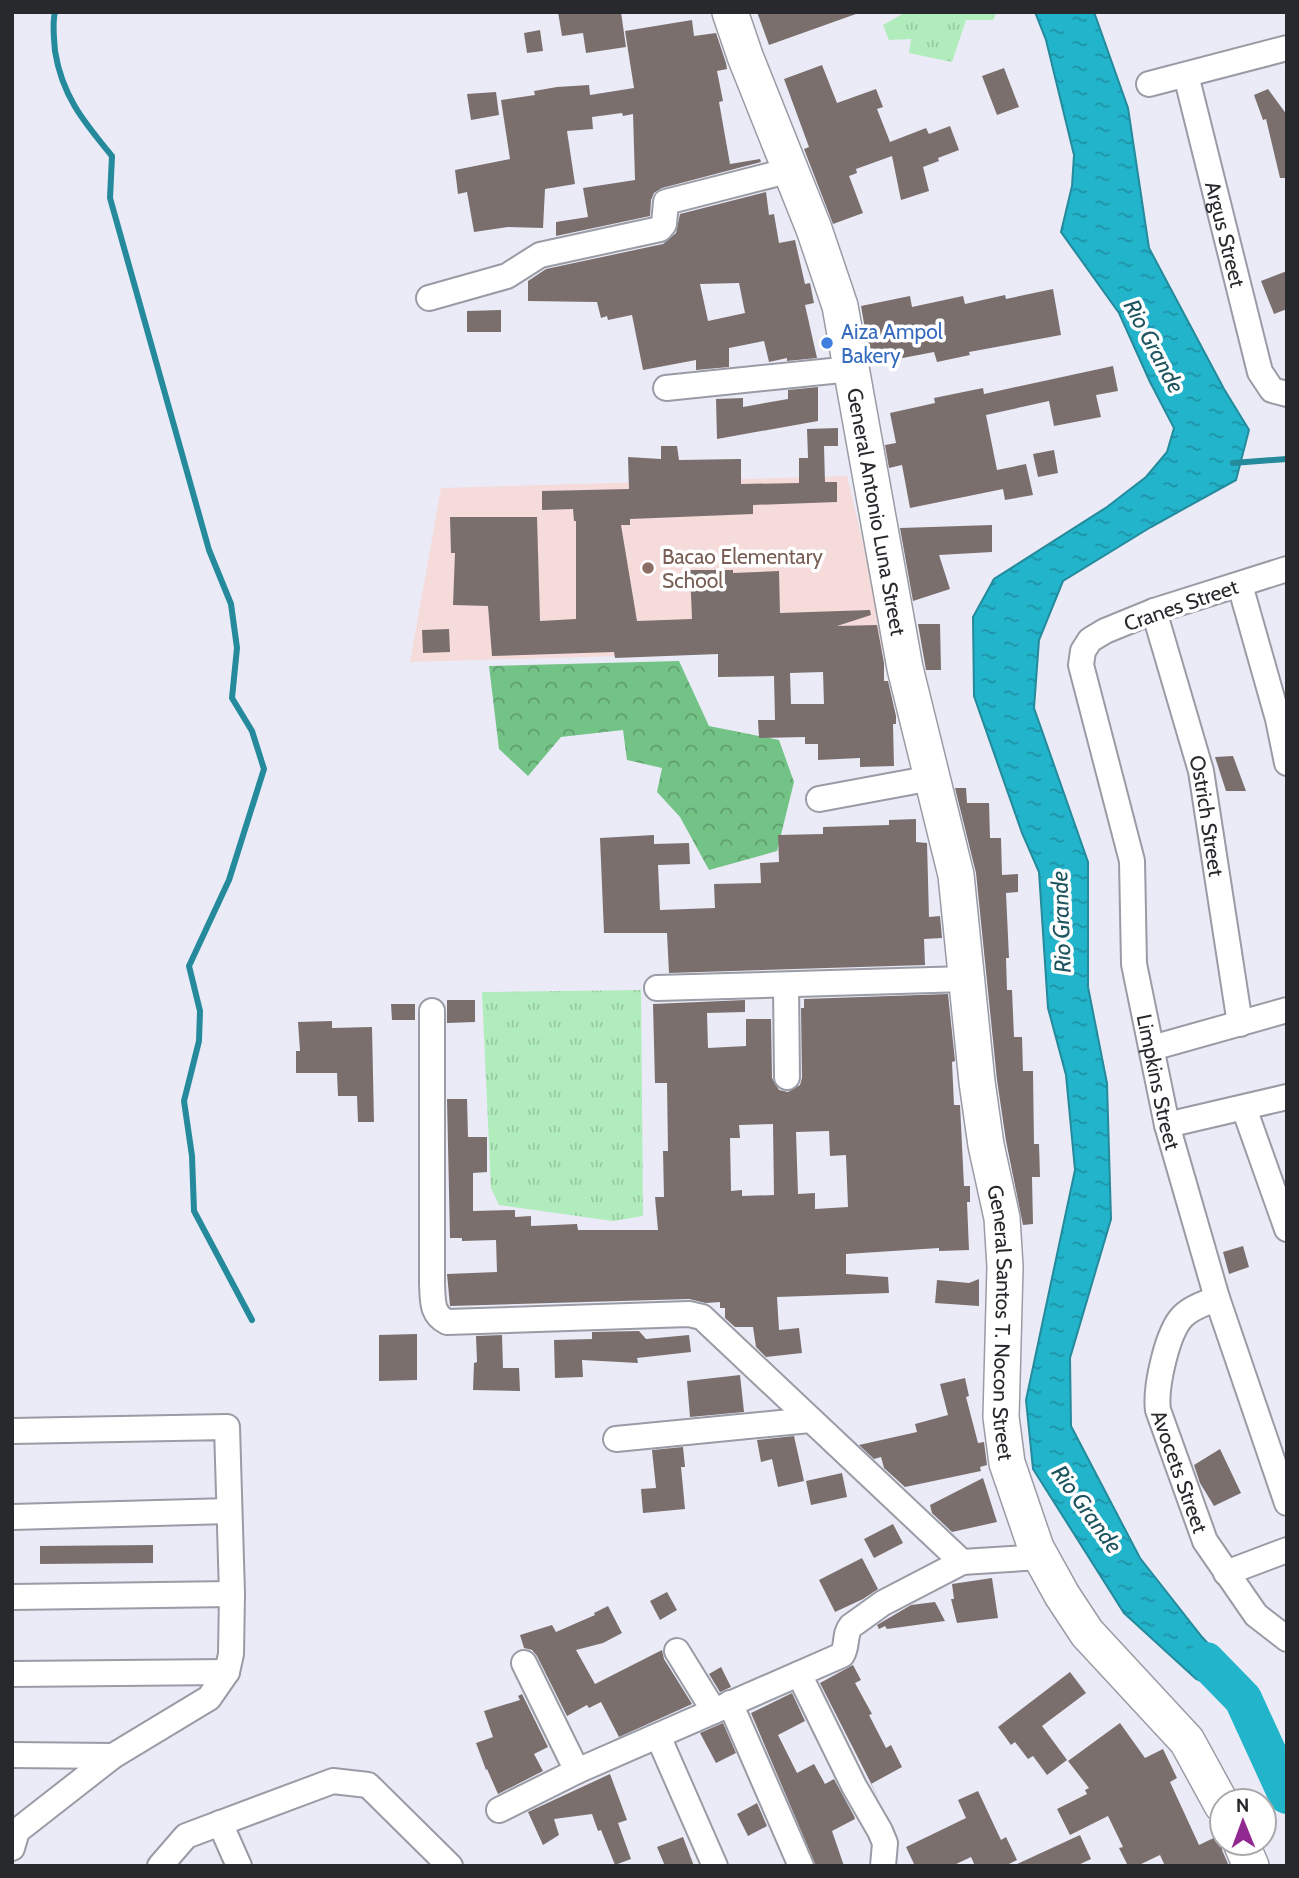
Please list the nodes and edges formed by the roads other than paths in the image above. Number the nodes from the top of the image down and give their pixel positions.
1 (730, 12) edge
2 (1287, 48) edge
3 (1186, 75) junction
4 (1149, 84) dead end
5 (791, 170) junction
6 (429, 298) dead end
7 (851, 369) junction
8 (666, 388) dead end
9 (1279, 392) edge
10 (1287, 569) edge
11 (1240, 585) junction
12 (1154, 611) junction
13 (1083, 651) joint
14 (1287, 763) edge
15 (932, 778) junction
16 (819, 799) dead end
17 (966, 979) junction
18 (786, 985) junction
19 (657, 988) dead end
20 (1287, 1010) edge
21 (432, 1011) dead end
22 (1240, 1024) junction
23 (1152, 1048) junction
24 (787, 1077) dead end
25 (1287, 1097) edge
26 (1244, 1108) junction
27 (1167, 1125) junction
28 (1287, 1230) edge
29 (1217, 1298) junction
30 (810, 1420) junction
31 (12, 1431) edge
32 (616, 1440) dead end
33 (1287, 1503) edge
34 (229, 1511) junction
35 (12, 1517) edge
36 (1287, 1550) edge
37 (1041, 1557) junction
38 (962, 1562) junction
39 (1226, 1573) junction
40 (232, 1594) junction
41 (12, 1597) edge
42 (1287, 1639) edge
43 (677, 1651) dead end
44 (524, 1663) dead end
45 (227, 1672) junction
46 (12, 1674) edge
47 (799, 1674) junction
48 (722, 1707) junction
49 (658, 1736) junction
50 (12, 1755) edge
51 (113, 1756) junction
52 (577, 1771) junction
53 (1212, 1787) edge
54 (499, 1810) dead end
55 (220, 1823) junction
56 (14, 1837) edge
57 (160, 1866) edge
58 (239, 1866) edge
59 (450, 1866) edge
60 (715, 1866) edge
61 (801, 1866) edge
62 (883, 1866) edge

1 - 5 main road, General Antonio Luna Street
2 - 3 street
3 - 4 street
3 - 9 street, Argus Street
5 - 6 street
5 - 7 main road, General Antonio Luna Street
7 - 8 street
7 - 15 main road, General Antonio Luna Street
10 - 11 street, Cranes Street
11 - 12 street, Cranes Street
11 - 14 street
12 - 13 street, Cranes Street
12 - 22 street, Ostrich Street
13 - 23 street, Limpkins Street
15 - 16 street
15 - 17 main road, General Santos T. Nocon Street
17 - 18 street
17 - 37 main road, General Santos T. Nocon Street
18 - 19 street
18 - 24 street
20 - 22 street
21 - 30 street
22 - 23 street
23 - 27 street, Limpkins Street
25 - 26 street
26 - 27 street
26 - 28 street
27 - 29 street, Limpkins Street
29 - 33 street, Limpkins Street
29 - 39 street, Avocets Street
30 - 32 street
30 - 38 street
31 - 34 street
34 - 35 street
34 - 40 street
36 - 39 street
37 - 38 street
37 - 53 main road, General Santos T. Nocon Street
38 - 47 street
39 - 42 street, Avocets Street
40 - 41 street
40 - 45 street
43 - 48 street
44 - 52 street
45 - 46 street
45 - 51 street
47 - 48 street
47 - 62 street
48 - 49 street
48 - 61 street
49 - 52 street
49 - 60 street
50 - 51 street
51 - 56 street
52 - 54 street
55 - 57 street
55 - 58 street
55 - 59 street

